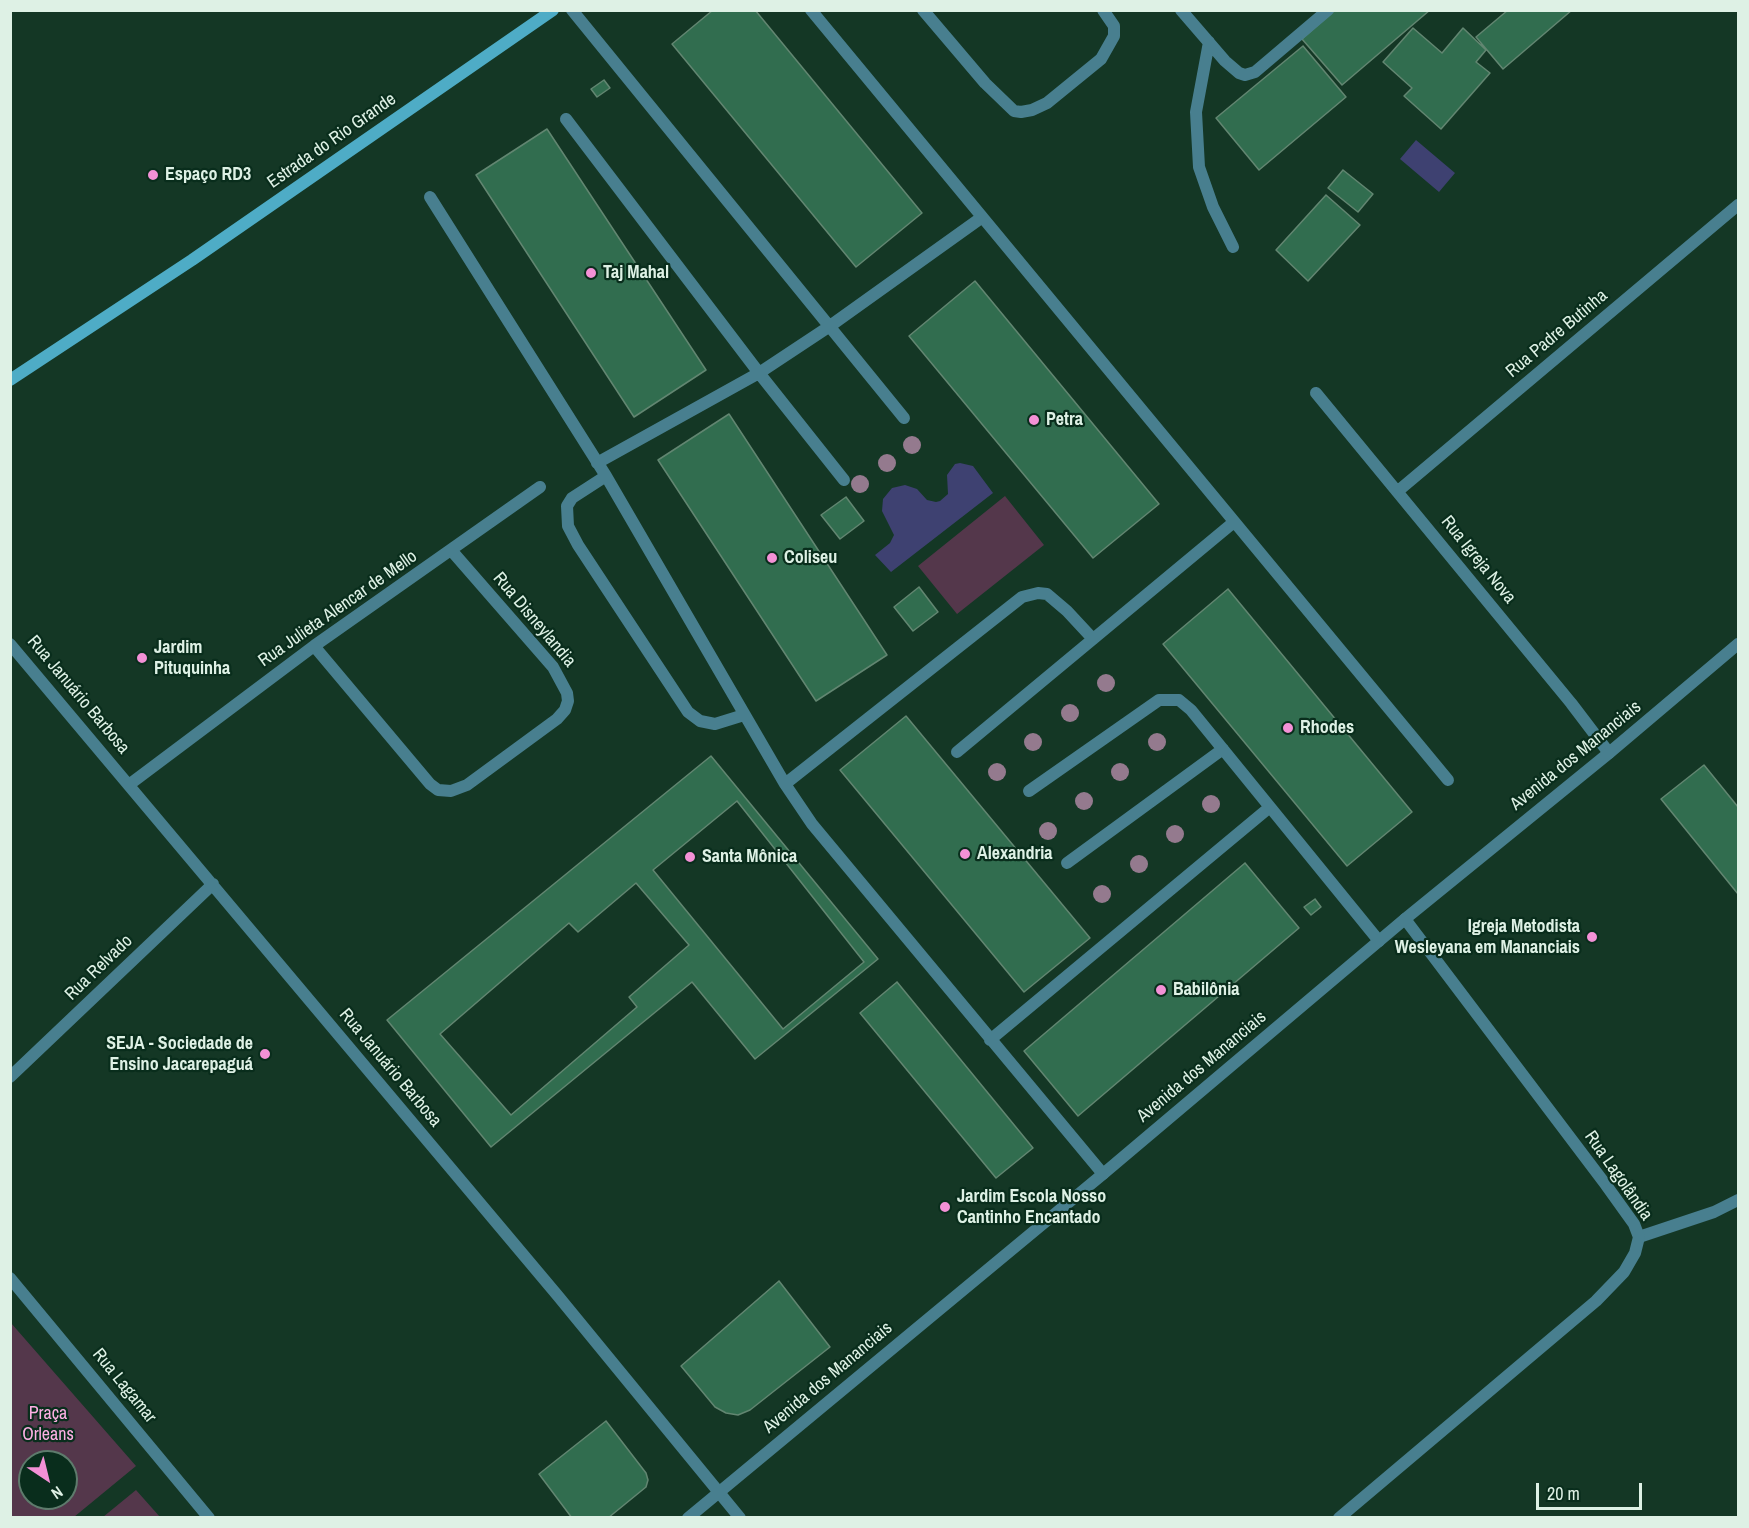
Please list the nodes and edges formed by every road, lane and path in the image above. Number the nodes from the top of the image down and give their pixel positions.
1 (553, 10) edge
2 (572, 10) edge
3 (811, 10) edge
4 (923, 10) edge
5 (1103, 10) edge
6 (1181, 10) edge
7 (1328, 10) edge
8 (1209, 42) junction
9 (566, 119) dead end
10 (430, 196) dead end
11 (1738, 205) edge
12 (981, 218) junction
13 (1233, 247) dead end
14 (830, 326) junction
15 (759, 373) junction
16 (10, 380) edge
17 (1316, 393) dead end
18 (904, 418) dead end
19 (597, 463) junction
20 (606, 477) junction
21 (843, 480) dead end
22 (540, 487) dead end
23 (1398, 491) junction
24 (1234, 522) junction
25 (452, 550) junction
26 (1093, 639) junction
27 (10, 644) edge
28 (1738, 644) edge
29 (314, 646) junction
30 (744, 715) junction
31 (1223, 749) junction
32 (957, 752) dead end
33 (1610, 753) junction
34 (1448, 780) dead end
35 (130, 784) junction
36 (785, 784) junction
37 (1029, 792) dead end
38 (1270, 807) junction
39 (1067, 864) dead end
40 (213, 884) junction
41 (1405, 919) junction
42 (1379, 941) junction
43 (990, 1040) junction
44 (10, 1077) edge
45 (1103, 1174) junction
46 (1738, 1200) edge
47 (1639, 1237) junction
48 (10, 1278) edge
49 (718, 1492) junction
50 (209, 1518) edge
51 (688, 1518) edge
52 (740, 1518) edge
53 (1339, 1518) edge

1 - 16 main road, Estrada do Rio Grande
2 - 14 street
3 - 12 street
4 - 5 street
6 - 8 street
7 - 8 street
8 - 13 street
9 - 15 street
10 - 19 street
11 - 23 street, Rua Padre Butinha
12 - 14 street
12 - 24 street
14 - 15 street
14 - 18 street
15 - 19 street
15 - 21 street
17 - 23 street, Rua Igreja Nova
19 - 20 street
20 - 30 street
20 - 30 street
22 - 25 street, Rua Julieta Alencar de Mello
23 - 33 street, Rua Igreja Nova
24 - 26 street
24 - 34 street
25 - 29 street, Rua Julieta Alencar de Mello
25 - 29 street, Rua Disneylandia
26 - 32 street
26 - 36 street
27 - 35 street, Rua Januário Barbosa
28 - 33 street, Avenida dos Mananciais
29 - 35 street, Rua Julieta Alencar de Mello
30 - 36 street
31 - 37 street
31 - 38 street
31 - 39 street
33 - 41 street, Avenida dos Mananciais
35 - 40 street, Rua Januário Barbosa
36 - 43 street
38 - 42 street
38 - 43 street
40 - 44 street, Rua Relvado
40 - 49 street, Rua Januário Barbosa
41 - 42 street, Avenida dos Mananciais
41 - 47 street, Rua Lagolândia
42 - 45 street, Avenida dos Mananciais
43 - 45 street
45 - 49 street, Avenida dos Mananciais
46 - 47 street
47 - 53 street, Rua Lagolândia
48 - 50 street, Rua Lagamar
49 - 51 street, Avenida dos Mananciais
49 - 52 street, Rua Januário Barbosa

